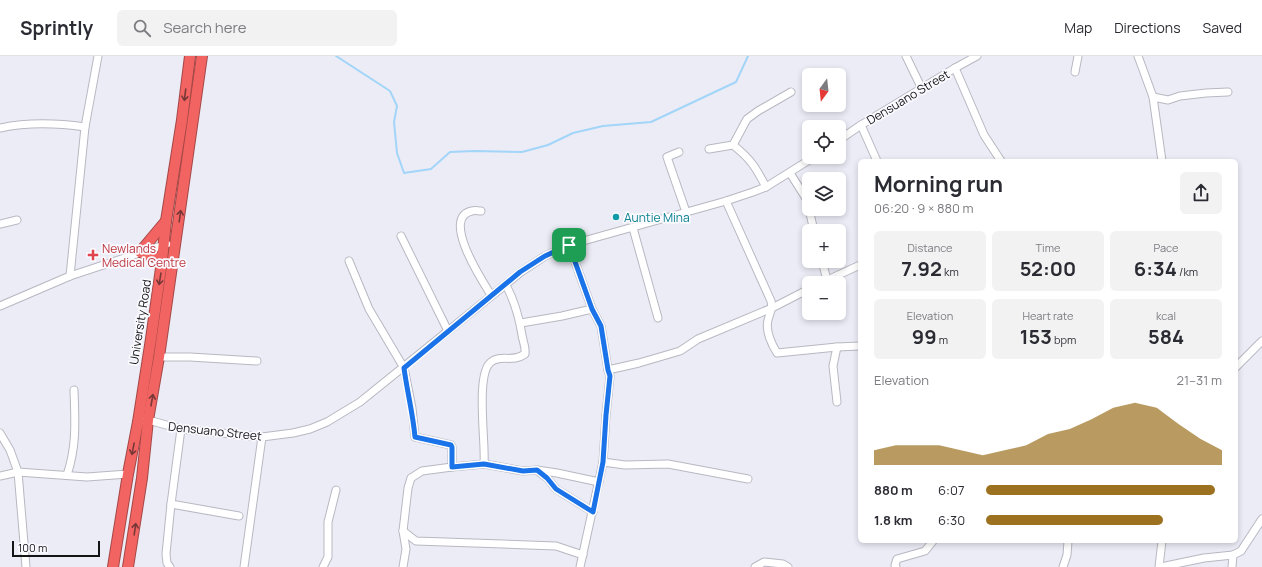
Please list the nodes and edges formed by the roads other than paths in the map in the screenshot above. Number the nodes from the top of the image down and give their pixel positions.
1 (98, 56) edge
2 (190, 56) edge
3 (202, 56) edge
4 (906, 56) edge
5 (977, 56) edge
6 (1078, 56) edge
7 (1138, 56) edge
8 (955, 68) junction
9 (1075, 72) dead end
10 (922, 88) junction
11 (791, 92) dead end
12 (1228, 92) dead end
13 (1153, 97) junction
14 (861, 125) junction
15 (85, 127) junction
16 (0, 128) edge
17 (846, 135) edge
18 (733, 145) junction
19 (709, 149) dead end
20 (679, 152) dead end
21 (876, 159) edge
22 (1000, 159) edge
23 (1162, 159) edge
24 (804, 164) edge
25 (790, 173) junction
26 (766, 187) junction
27 (726, 201) junction
28 (481, 210) dead end
29 (686, 212) junction
30 (17, 220) dead end
31 (166, 220) junction
32 (0, 224) edge
33 (812, 224) edge
34 (633, 228) junction
35 (401, 236) dead end
36 (176, 241) junction
37 (164, 245) junction
38 (569, 245) junction
39 (140, 252) junction
40 (162, 261) junction
41 (349, 261) dead end
42 (858, 266) edge
43 (70, 276) junction
44 (835, 276) edge
45 (506, 285) junction
46 (802, 293) edge
47 (491, 295) junction
48 (0, 306) edge
49 (772, 308) junction
50 (592, 309) junction
51 (658, 318) dead end
52 (521, 323) junction
53 (448, 330) junction
54 (1262, 341) edge
55 (858, 346) edge
56 (837, 347) junction
57 (159, 357) junction
58 (257, 361) dead end
59 (1238, 365) edge
60 (404, 368) junction
61 (608, 370) junction
62 (74, 390) dead end
63 (836, 402) dead end
64 (148, 420) junction
65 (138, 422) junction
66 (181, 429) junction
67 (0, 433) edge
68 (262, 437) junction
69 (603, 462) junction
70 (484, 464) junction
71 (452, 467) junction
72 (537, 470) junction
73 (18, 472) junction
74 (128, 474) junction
75 (0, 476) edge
76 (67, 476) junction
77 (748, 479) dead end
78 (599, 482) junction
79 (336, 490) dead end
80 (171, 504) junction
81 (593, 512) junction
82 (239, 516) dead end
83 (1262, 519) edge
84 (403, 531) junction
85 (416, 541) junction
86 (931, 543) edge
87 (1068, 543) edge
88 (1162, 543) edge
89 (406, 549) junction
90 (583, 554) junction
91 (1233, 555) junction
92 (26, 567) edge
93 (113, 567) edge
94 (128, 567) edge
95 (170, 567) edge
96 (244, 567) edge
97 (323, 567) edge
98 (403, 567) edge
99 (580, 567) edge
100 (755, 567) edge
101 (788, 567) edge
102 (896, 567) edge
103 (1063, 567) edge
104 (1160, 567) edge
105 (1232, 567) edge

1 - 15 street
2 -> 31 highway, University Road
36 -> 3 highway, University Road
4 - 10 street
5 - 8 street, Densuano Street
6 - 9 street
7 - 13 street
8 - 10 street, Densuano Street
8 - 22 street
10 - 14 street, Densuano Street
11 - 18 street
12 - 13 street
13 - 23 street
14 - 17 street, Densuano Street
14 - 21 street
15 - 16 street
15 - 43 street
18 - 19 street
18 - 26 street
20 - 29 street
24 - 25 street, Densuano Street
25 - 26 street, Densuano Street
25 - 33 street
26 - 27 street, Densuano Street
27 - 29 street, Densuano Street
27 - 49 street
28 - 47 street
29 - 34 street, Densuano Street
30 - 32 street
31 - 37 highway, University Road
31 - 39 highway
34 - 38 street, Densuano Street
34 - 51 street
35 - 53 street
36 - 37 street
36 - 57 highway, University Road
37 - 39 street
37 - 40 highway, University Road
38 - 45 street, Densuano Street
38 - 50 street
39 - 40 highway
39 - 43 street
40 -> 65 highway, University Road
41 - 60 street
42 - 44 street
43 - 48 street
45 - 47 street, Densuano Street
45 - 52 street
46 - 49 street
47 - 53 street, Densuano Street
49 - 56 street
49 - 61 street
50 - 52 street
50 - 61 street
52 - 70 street
53 - 60 street, Densuano Street
54 - 59 street
55 - 56 street
56 - 63 street
57 - 58 street
64 -> 57 highway, University Road
60 - 68 street, Densuano Street
60 - 71 street
61 - 69 street
62 - 76 street
64 - 65 street, Densuano Street
64 - 66 street, Densuano Street
94 -> 64 highway, University Road
65 -> 74 highway, University Road
66 - 68 street, Densuano Street
66 - 80 street
67 - 73 street
68 - 96 street
69 - 77 street
69 - 78 street
70 - 71 street
70 - 72 street
71 - 84 street
72 - 78 street
72 - 81 street
73 - 75 street
73 - 76 street
73 - 92 street
74 - 76 street
74 - 93 highway, University Road
78 - 81 street
79 - 97 street
80 - 82 street
80 - 95 street
81 - 90 street
83 - 91 street
84 - 85 street
84 - 89 street
85 - 89 street
85 - 90 street
86 - 102 street
87 - 103 street
88 - 104 street
89 - 98 street
90 - 99 street
91 - 104 street
91 - 105 street
100 - 101 street

